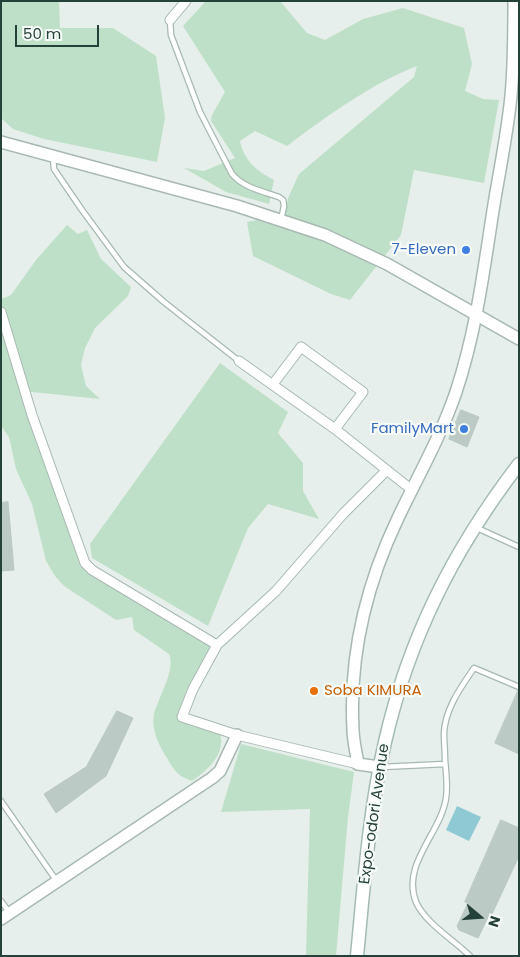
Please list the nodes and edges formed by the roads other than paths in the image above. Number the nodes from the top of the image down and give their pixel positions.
1 (186, 1) edge
2 (514, 1) edge
3 (170, 20) joint
4 (1, 142) edge
5 (52, 156) junction
6 (281, 220) junction
7 (1, 312) edge
8 (476, 314) junction
9 (519, 339) edge
10 (239, 360) joint
11 (273, 384) junction
12 (335, 429) junction
13 (519, 464) edge
14 (387, 470) junction
15 (412, 490) junction
16 (474, 526) junction
17 (519, 547) edge
18 (217, 645) junction
19 (519, 687) edge
20 (237, 735) junction
21 (358, 764) junction
22 (446, 764) junction
23 (380, 767) junction
24 (1, 801) edge
25 (56, 882) junction
26 (1, 901) edge
27 (5, 916) edge
28 (470, 955) edge
29 (357, 956) edge

1 - 3 street
2 - 8 street
3 - 6 lane
4 - 5 street
5 - 6 street
5 - 10 lane
6 - 8 street
7 - 18 street
8 - 9 street
8 - 15 street
10 - 11 street
11 - 12 street
11 - 12 street
12 - 14 street
13 - 16 main road, Expo-odori Avenue
14 - 15 street
14 - 18 street
15 - 21 street
16 - 17 lane
16 - 23 main road, Expo-odori Avenue
18 - 20 street
19 - 22 lane
20 - 21 street
20 - 25 street
21 - 23 street
22 - 23 lane
22 - 28 lane
23 - 29 main road, Expo-odori Avenue
24 - 25 lane
25 - 27 street
26 - 27 lane

